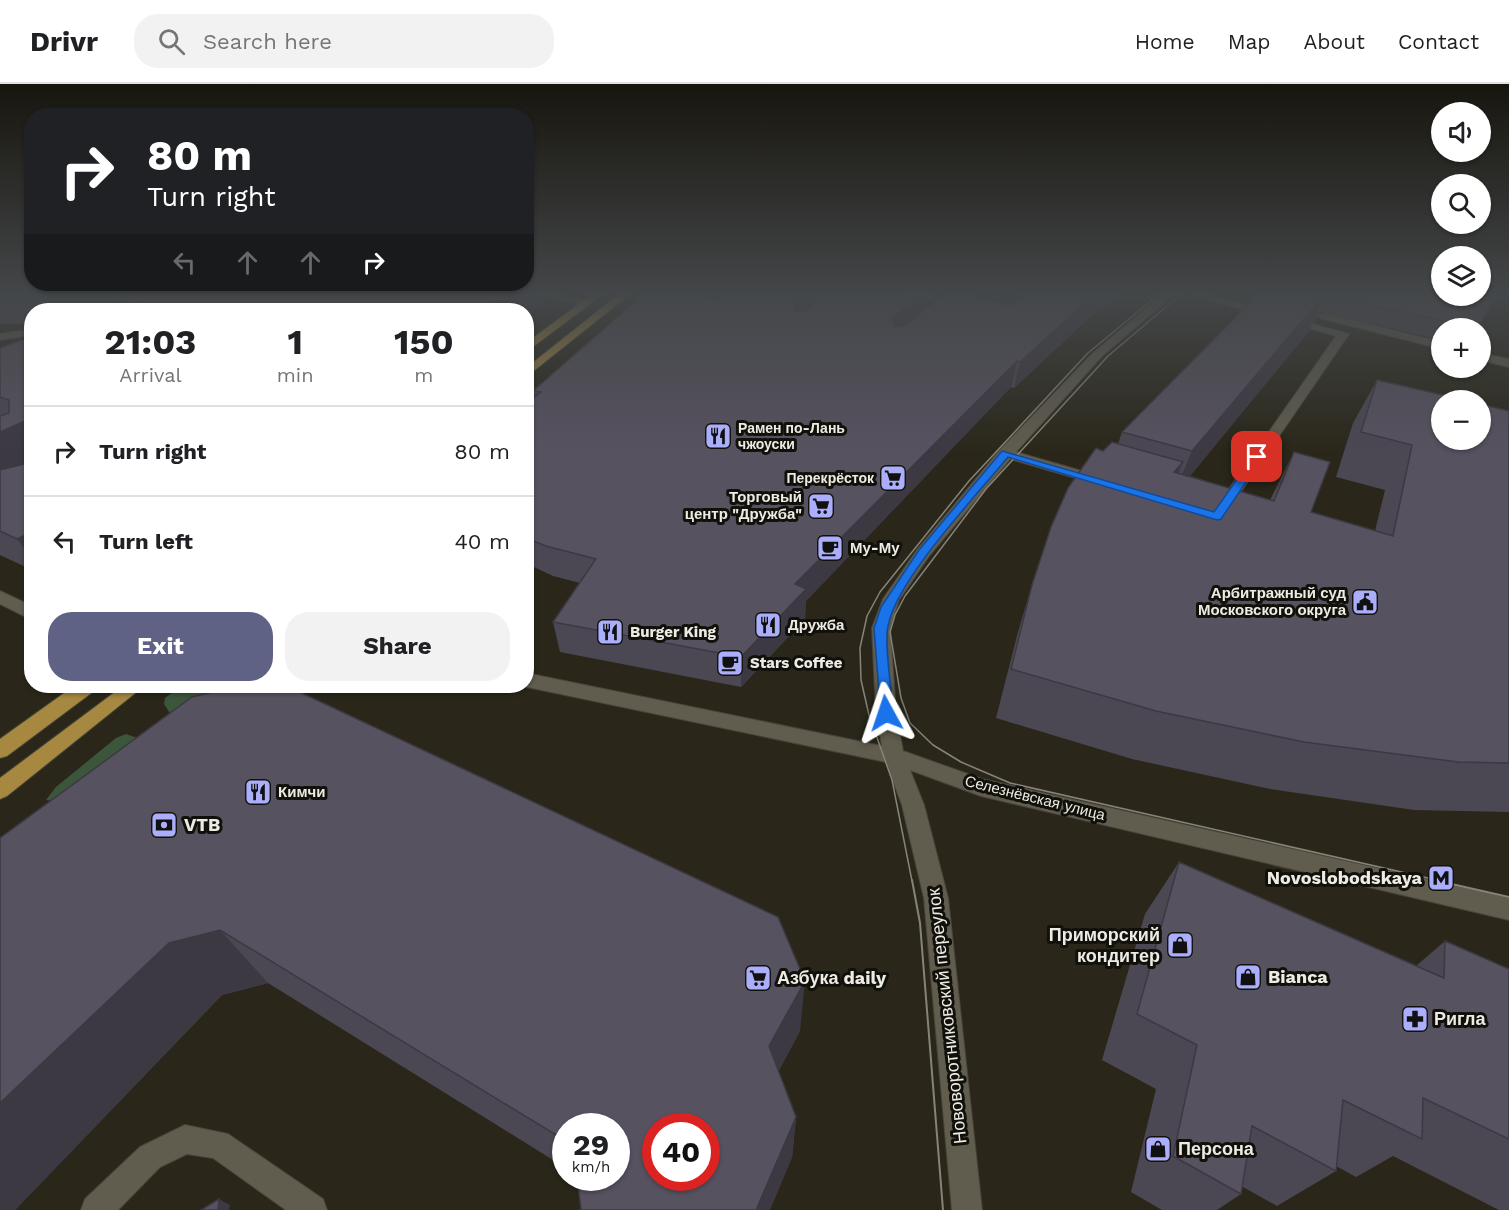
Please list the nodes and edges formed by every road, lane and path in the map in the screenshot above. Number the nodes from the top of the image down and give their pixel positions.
1 (559, 348) edge
2 (1106, 348) edge
3 (1334, 348) edge
4 (1491, 359) edge
5 (1509, 363) edge
6 (534, 368) edge
7 (1005, 453) junction
8 (1116, 486) edge
9 (1206, 513) edge
10 (0, 597) edge
11 (24, 610) edge
12 (534, 682) edge
13 (77, 693) edge
14 (126, 693) edge
15 (0, 750) edge
16 (894, 756) junction
17 (0, 790) edge
18 (1509, 909) edge
19 (96, 1210) edge
20 (312, 1210) edge
21 (967, 1210) edge

1 - 6 main road
2 - 7 street, Нововоротниковский переулок
3 - 9 street
4 - 5 street
7 - 8 street
7 - 16 street, Нововоротниковский переулок
10 - 11 street
12 - 16 street, Селезнёвская улица
13 - 15 main road
14 - 17 main road
16 - 18 street, Селезнёвская улица
16 - 21 street, Нововоротниковский переулок
19 - 20 street

